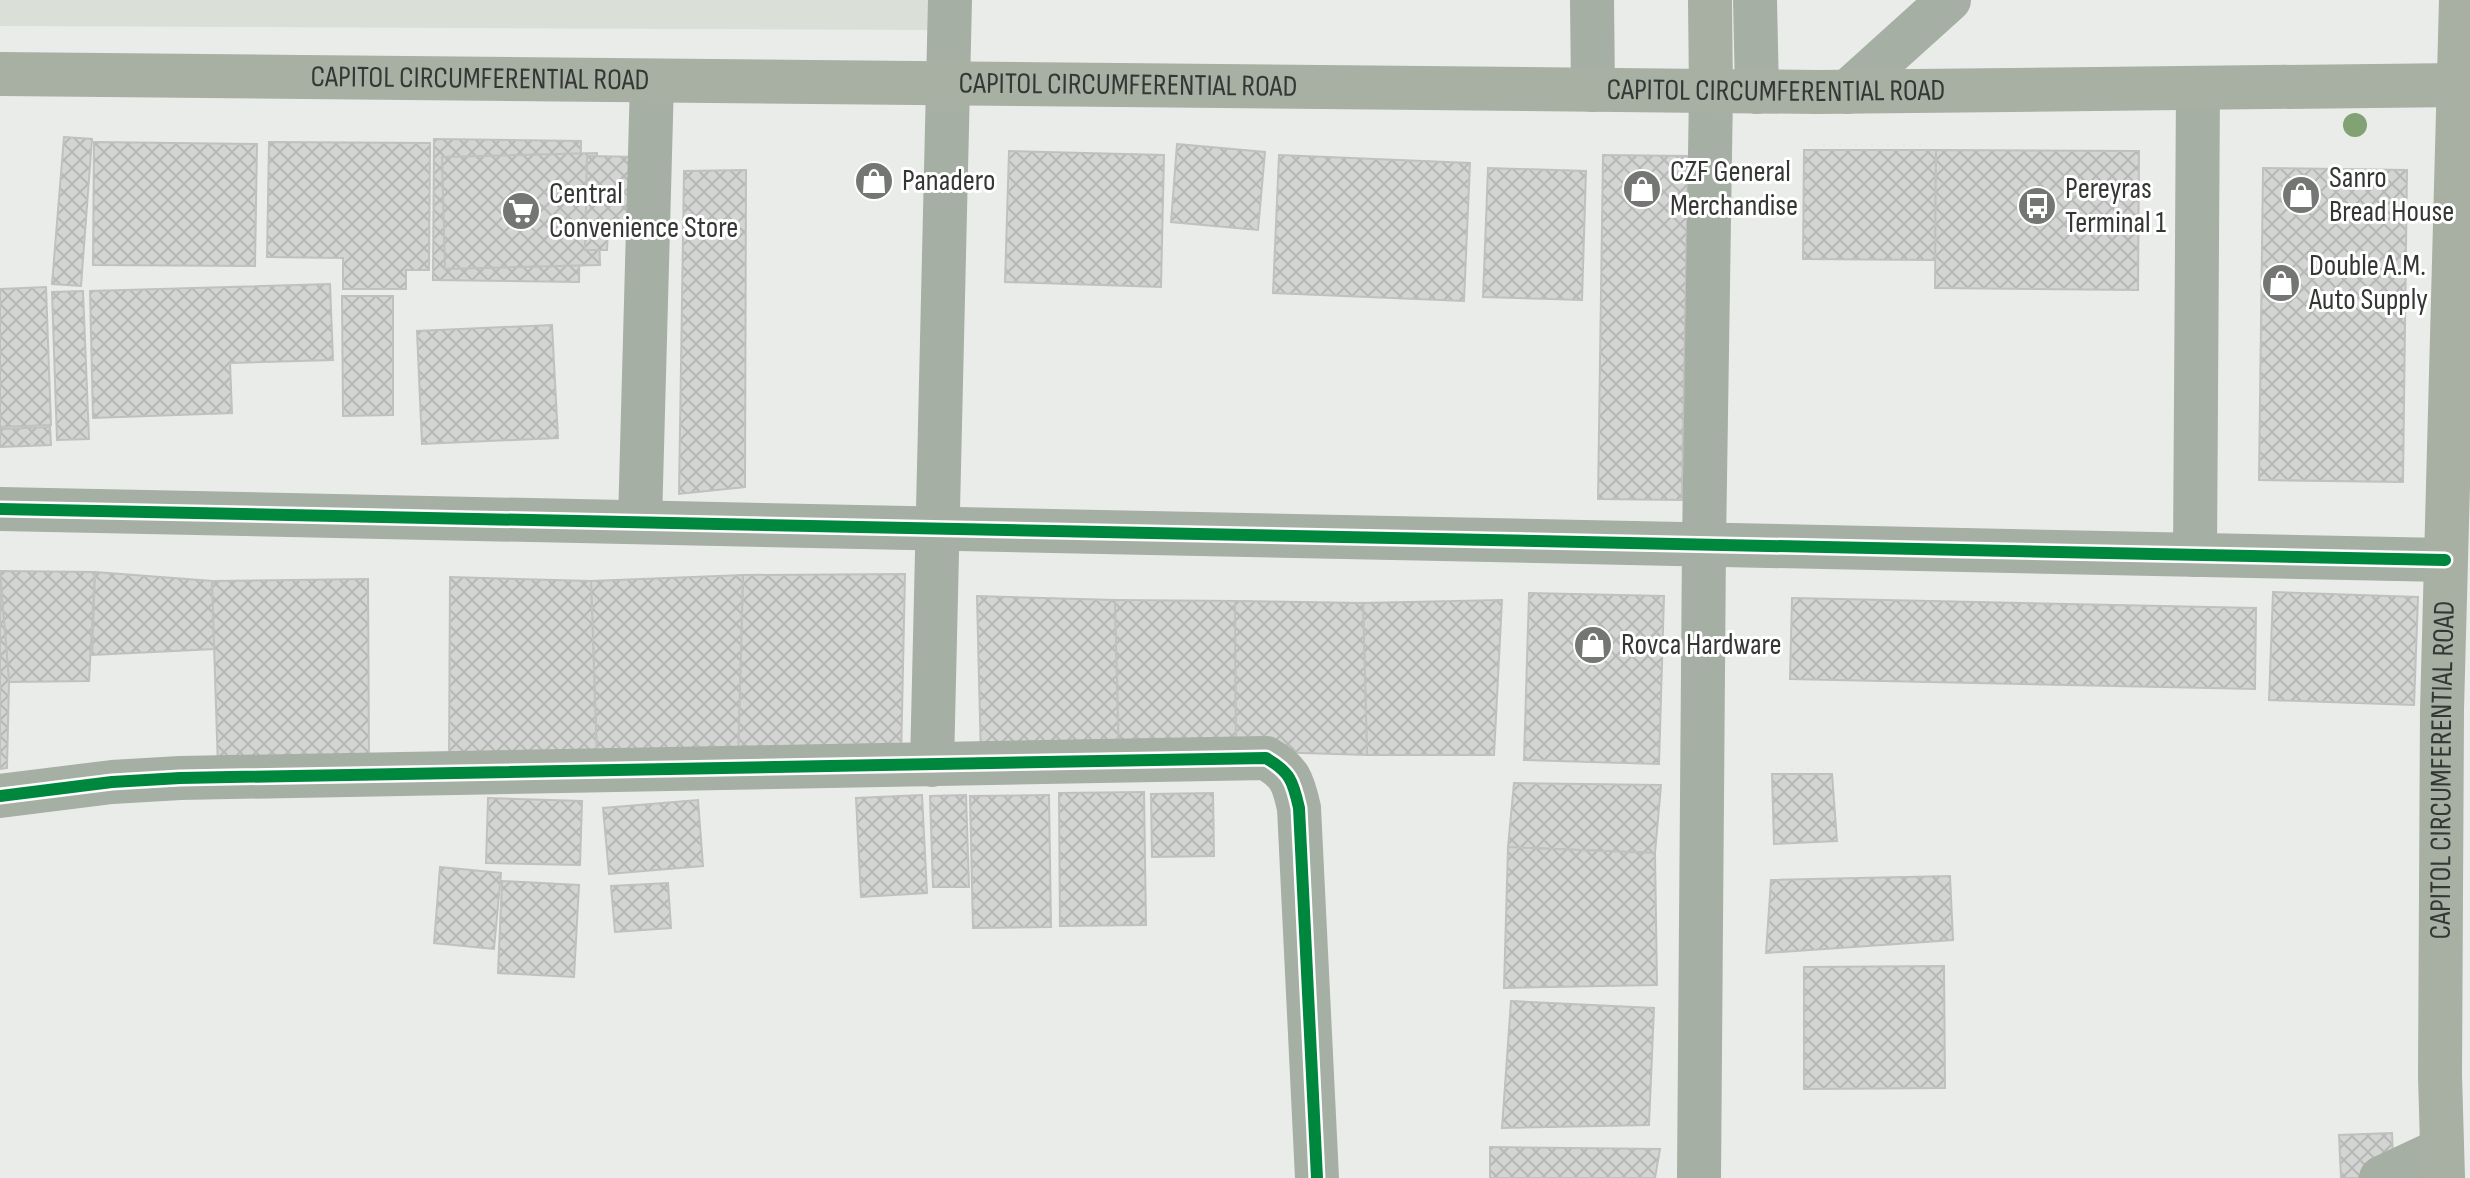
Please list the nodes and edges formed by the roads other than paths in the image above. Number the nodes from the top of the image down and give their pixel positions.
1 (950, 0) edge
2 (1592, 0) edge
3 (1710, 0) edge
4 (1755, 0) edge
5 (1949, 0) edge
6 (2461, 0) edge
7 (0, 74) edge
8 (652, 81) junction
9 (949, 83) junction
10 (2465, 84) edge
11 (2198, 88) junction
12 (1593, 90) junction
13 (1711, 91) junction
14 (1757, 92) junction
15 (1847, 92) junction
16 (0, 509) edge
17 (640, 522) junction
18 (938, 529) junction
19 (1704, 544) junction
20 (2195, 555) junction
21 (2445, 560) junction
22 (2456, 711) edge
23 (932, 765) junction
24 (0, 796) edge
25 (2442, 1164) edge
26 (1317, 1178) edge
27 (1699, 1178) edge
28 (2381, 1178) edge

1 - 9 street
2 - 12 street
3 - 13 main road
4 - 14 street
5 - 15 street
6 - 10 main road
7 - 8 main road, CAPITOL CIRCUMFERENTIAL ROAD
8 - 9 main road, CAPITOL CIRCUMFERENTIAL ROAD
8 - 17 street
9 - 12 main road, CAPITOL CIRCUMFERENTIAL ROAD
9 - 18 street
10 - 11 main road, CAPITOL CIRCUMFERENTIAL ROAD
10 - 21 main road, CAPITOL CIRCUMFERENTIAL ROAD
11 - 15 main road, CAPITOL CIRCUMFERENTIAL ROAD
11 - 20 street
12 - 13 main road, CAPITOL CIRCUMFERENTIAL ROAD
13 - 14 main road, CAPITOL CIRCUMFERENTIAL ROAD
13 - 19 street
14 - 15 main road, CAPITOL CIRCUMFERENTIAL ROAD
16 - 17 street
17 - 18 street
18 - 19 street
18 - 23 street
19 - 20 street
19 - 27 street
20 - 21 street
21 - 22 main road, CAPITOL CIRCUMFERENTIAL ROAD
22 - 25 main road, CAPITOL CIRCUMFERENTIAL ROAD
23 - 24 street
23 - 26 street
25 - 28 street

